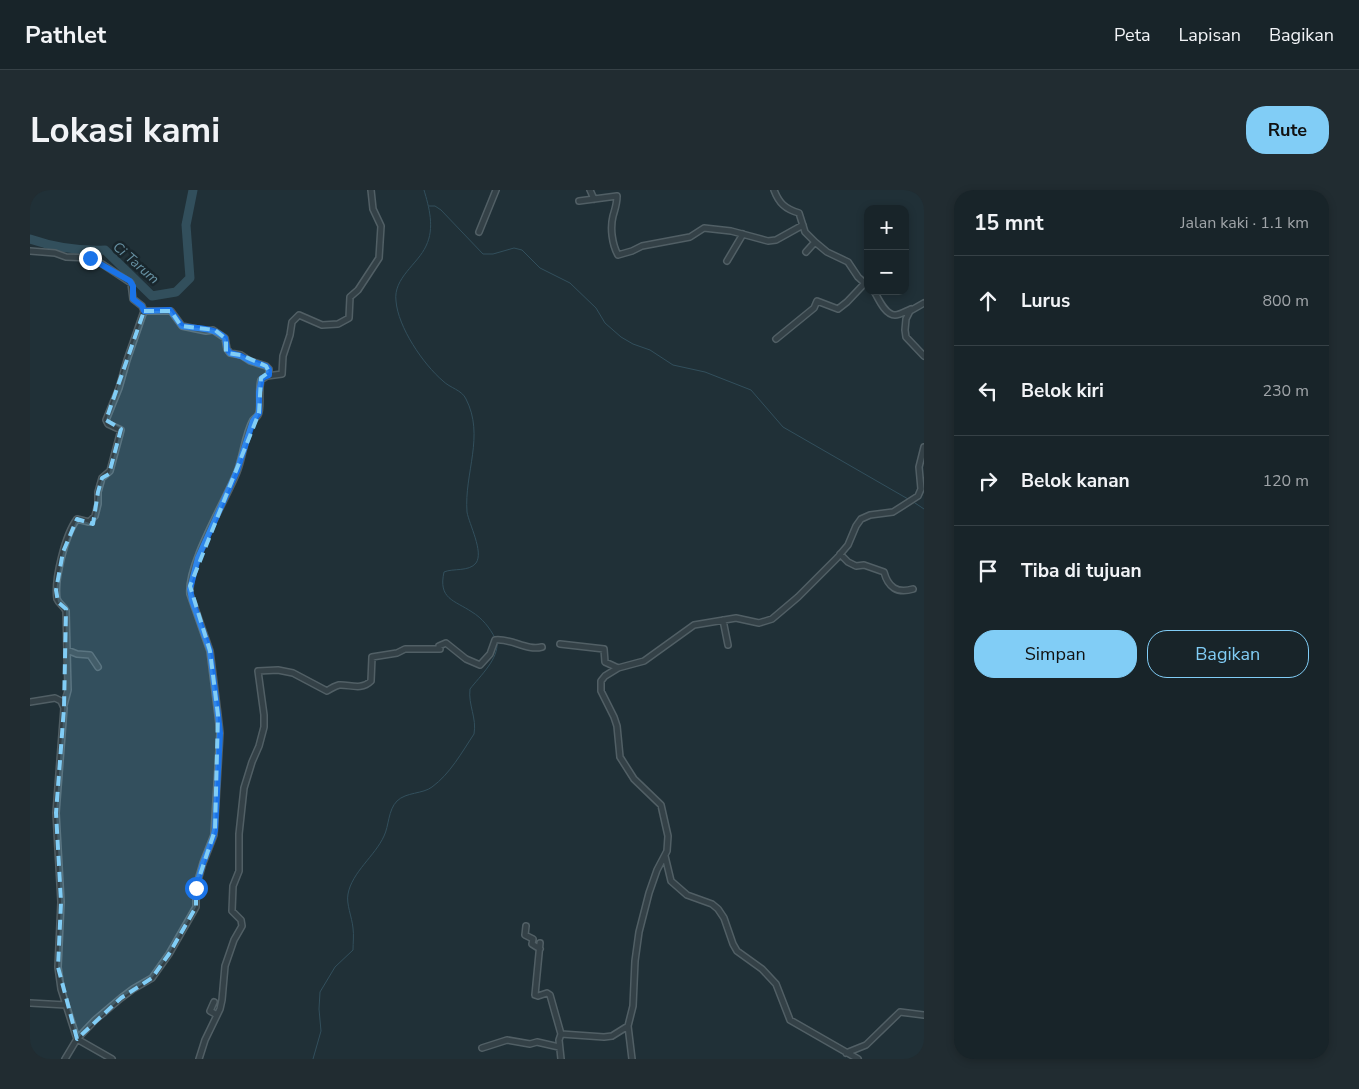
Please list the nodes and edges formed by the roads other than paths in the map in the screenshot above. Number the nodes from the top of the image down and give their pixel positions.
1 (371, 190) edge
2 (590, 190) edge
3 (774, 190) edge
4 (495, 192) edge
5 (594, 199) junction
6 (580, 200) dead end
7 (803, 226) junction
8 (479, 232) dead end
9 (743, 234) junction
10 (815, 242) junction
11 (30, 251) edge
12 (806, 252) dead end
13 (727, 260) dead end
14 (864, 282) edge
15 (864, 286) edge
16 (876, 295) edge
17 (924, 303) edge
18 (911, 309) junction
19 (144, 311) junction
20 (776, 338) dead end
21 (924, 356) edge
22 (269, 375) junction
23 (924, 447) edge
24 (840, 554) junction
25 (912, 589) dead end
26 (723, 620) junction
27 (560, 644) dead end
28 (728, 646) dead end
29 (542, 647) dead end
30 (67, 650) junction
31 (98, 667) dead end
32 (618, 668) junction
33 (30, 702) edge
34 (64, 705) junction
35 (664, 856) junction
36 (526, 926) dead end
37 (30, 1002) edge
38 (214, 1002) dead end
39 (66, 1005) junction
40 (924, 1015) edge
41 (217, 1016) junction
42 (628, 1026) junction
43 (561, 1034) junction
44 (77, 1039) junction
45 (559, 1047) junction
46 (482, 1048) dead end
47 (846, 1053) junction
48 (65, 1059) edge
49 (112, 1059) edge
50 (199, 1059) edge
51 (561, 1059) edge
52 (632, 1059) edge
53 (858, 1059) edge

1 - 22 street
2 - 5 street
3 - 7 street
4 - 8 street
5 - 6 street
5 - 9 street
7 - 9 street
7 - 10 street
9 - 13 street
10 - 12 street
10 - 14 street
11 - 19 street
15 - 20 street
16 - 18 street
17 - 18 street
18 - 21 street
19 - 22 street
19 - 30 street
22 - 44 street
23 - 24 street
24 - 25 street
24 - 26 street
26 - 28 street
26 - 32 street
27 - 32 street
29 - 41 street
30 - 31 street
30 - 34 street
32 - 35 street
33 - 34 street
34 - 39 street
35 - 42 street
35 - 47 street
36 - 43 street
37 - 39 street
38 - 41 street
39 - 44 street
40 - 47 street
41 - 50 street
42 - 43 street
42 - 52 street
43 - 45 street
44 - 48 street
44 - 49 street
45 - 46 street
45 - 51 street
47 - 53 street

